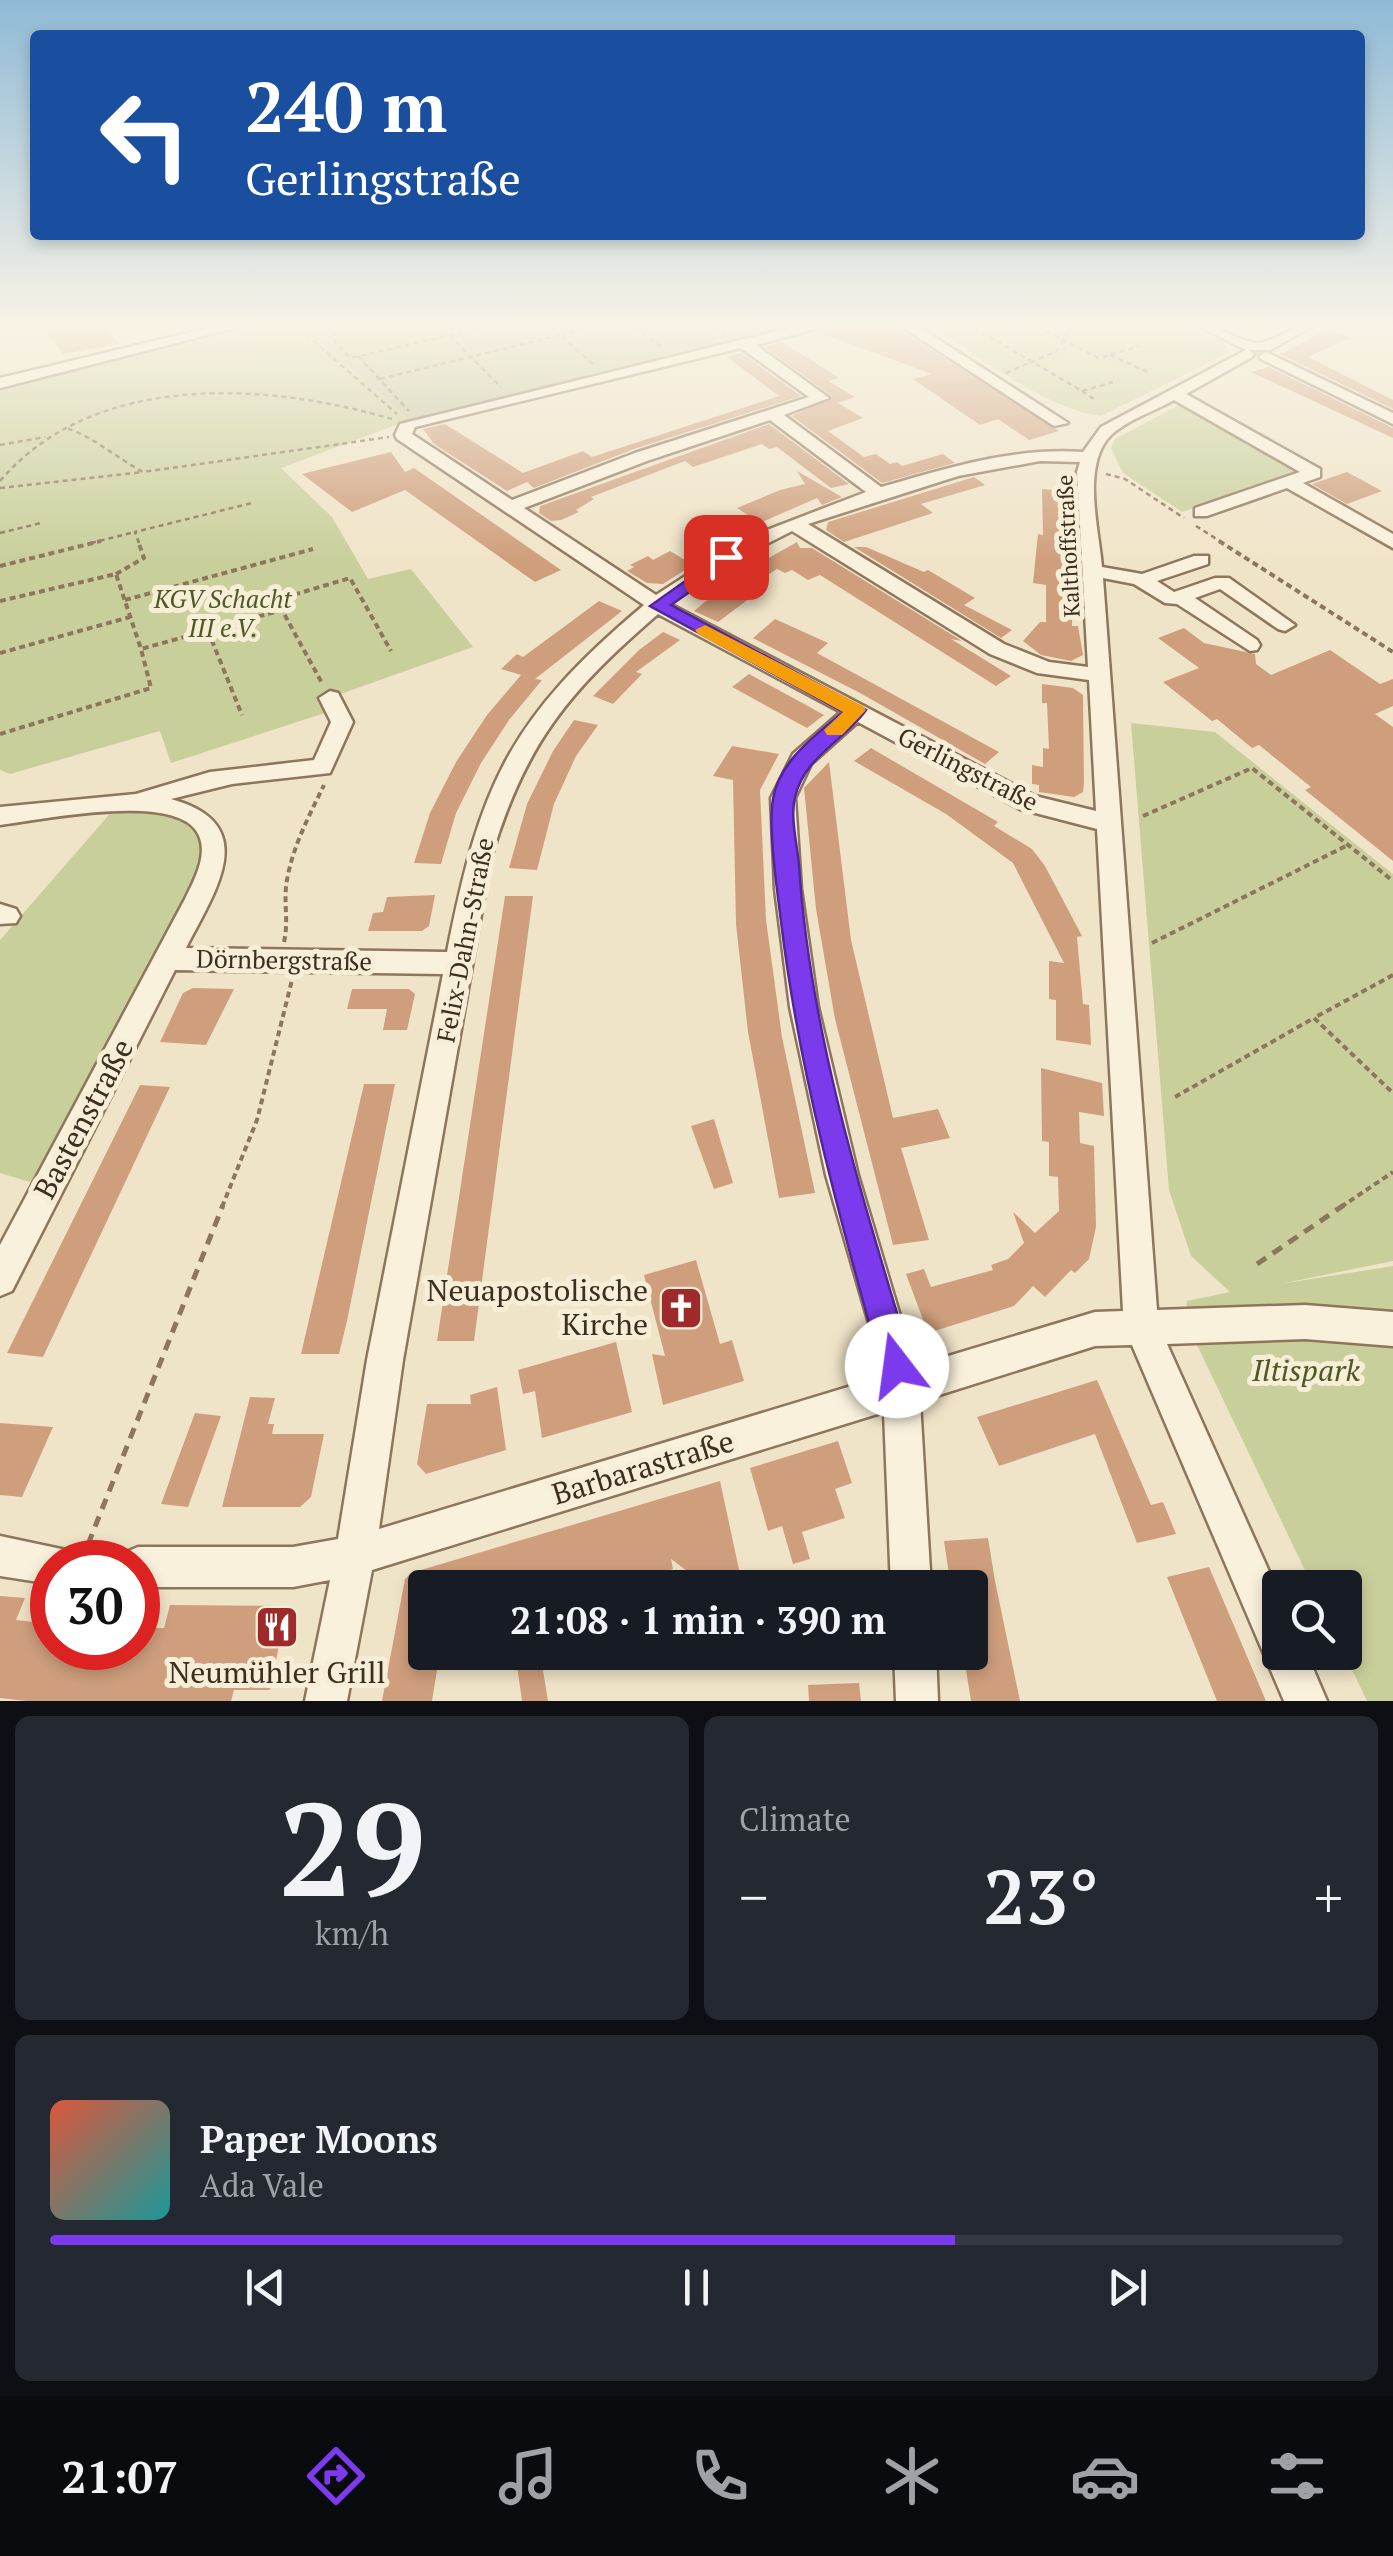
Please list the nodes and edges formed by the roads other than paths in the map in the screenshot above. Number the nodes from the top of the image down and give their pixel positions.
1 (497, 402) edge
2 (824, 402) edge
3 (1027, 402) edge
4 (1159, 402) edge
5 (1190, 402) edge
6 (1361, 402) edge
7 (777, 418) junction
8 (1393, 419) edge
9 (1060, 423) dead end
10 (1088, 465) junction
11 (1289, 482) junction
12 (879, 494) junction
13 (510, 508) junction
14 (1201, 512) dead end
15 (794, 524) junction
16 (1393, 542) edge
17 (1201, 560) dead end
18 (1094, 571) junction
19 (1142, 580) junction
20 (1180, 597) junction
21 (659, 606) junction
22 (1285, 625) dead end
23 (1250, 645) dead end
24 (1100, 675) junction
25 (330, 698) road end
26 (856, 710) junction
27 (140, 801) junction
28 (0, 816) edge
29 (1110, 824) junction
30 (167, 959) junction
31 (460, 963) junction
32 (0, 1279) edge
33 (1141, 1325) junction
34 (1393, 1329) edge
35 (900, 1388) junction
36 (0, 1556) edge
37 (355, 1556) junction
38 (30, 1561) edge
39 (160, 1567) edge
40 (911, 1570) edge
41 (1262, 1602) edge
42 (915, 1670) edge
43 (1292, 1670) edge
44 (326, 1701) edge
45 (917, 1701) edge
46 (1306, 1701) edge

1 - 13 street, Gerlingstraße
2 - 7 street
3 - 9 street
4 - 10 street, Kalthoffstraße
5 - 11 street
6 - 8 street
7 - 12 street
7 - 13 street
10 - 12 street, Felix-Dahn-Straße
10 - 18 street, Kalthoffstraße
11 - 14 street
11 - 16 street
12 - 15 street, Felix-Dahn-Straße
13 - 21 street, Gerlingstraße
15 - 21 street, Felix-Dahn-Straße
15 - 24 street
17 - 19 street
18 - 19 street
18 - 24 street, Kalthoffstraße
19 - 20 street
20 - 22 street
20 - 23 street
21 - 26 street, Gerlingstraße
21 - 31 street, Felix-Dahn-Straße
24 - 29 street, Kalthoffstraße
25 - 27 street
26 - 29 street, Gerlingstraße
26 - 35 street
27 - 28 street, Dörnbergstraße
27 - 30 street, Dörnbergstraße
29 - 33 street
30 - 31 street, Dörnbergstraße
30 - 32 street, Bastenstraße
31 - 37 street, Felix-Dahn-Straße
33 - 34 street, Barbarastraße
33 - 35 street, Barbarastraße
33 - 41 street
35 - 37 street, Barbarastraße
35 - 40 street
36 - 38 street
37 - 39 street, Barbarastraße
37 - 44 street, Felix-Dahn-Straße
42 - 45 street
43 - 46 street

